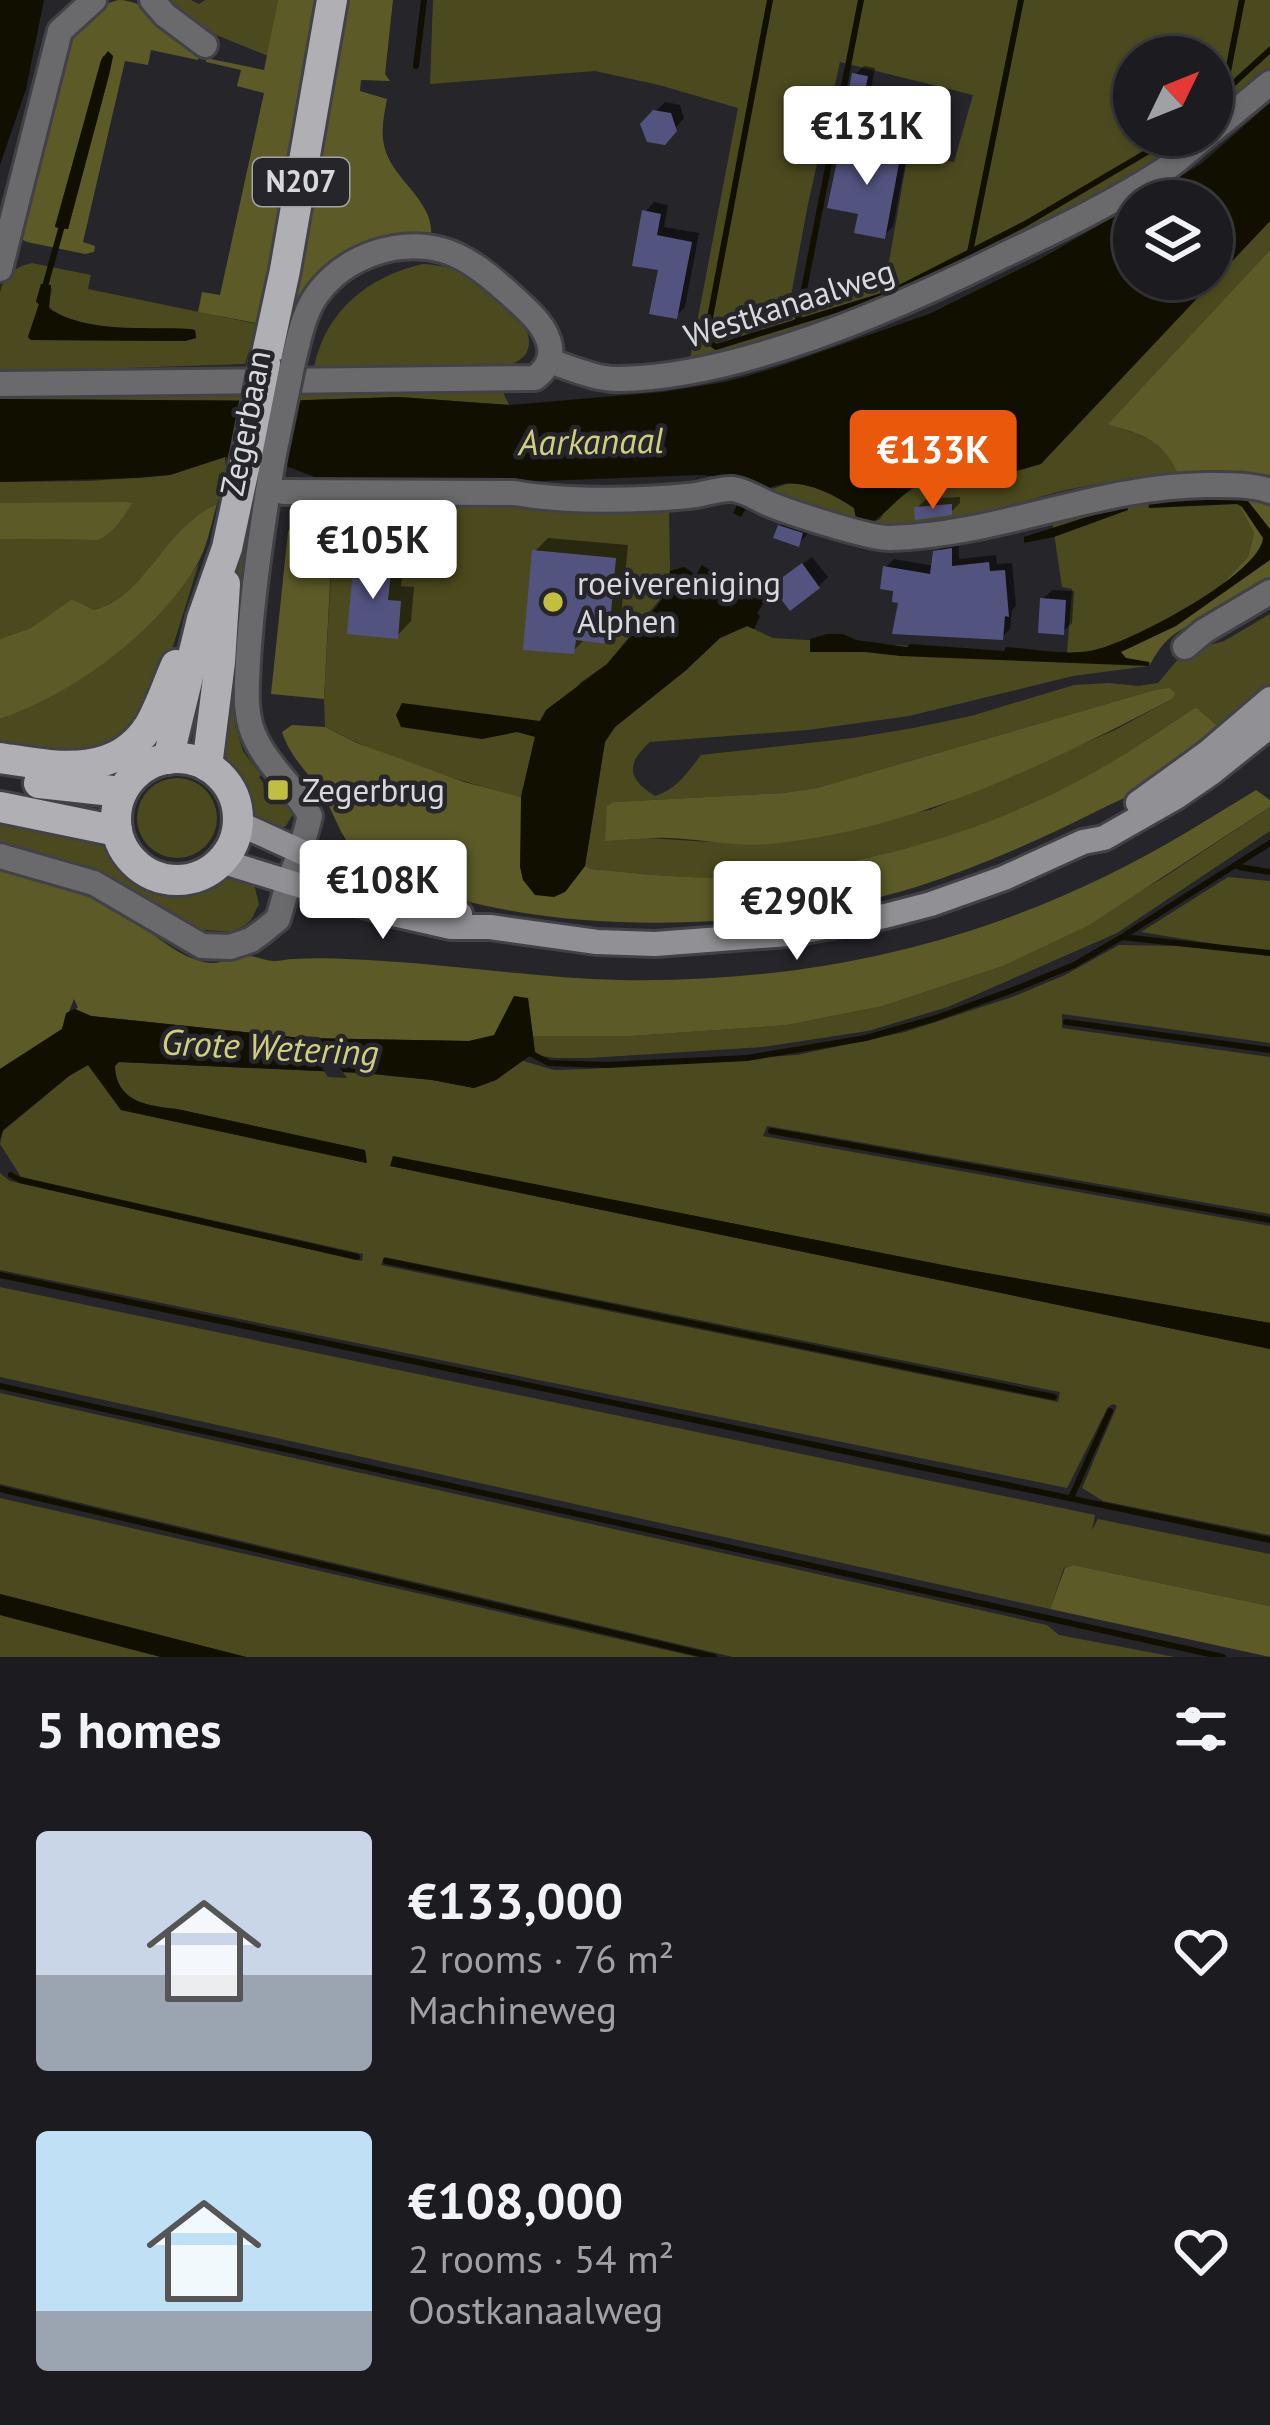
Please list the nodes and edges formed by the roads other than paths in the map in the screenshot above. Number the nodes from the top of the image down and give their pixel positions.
1 (94, 0) edge
2 (152, 0) edge
3 (332, 0) edge
4 (205, 46) dead end
5 (1270, 83) edge
6 (1233, 113) edge
7 (1181, 156) edge
8 (0, 268) edge
9 (549, 361) junction
10 (279, 362) junction
11 (0, 384) edge
12 (259, 459) junction
13 (1270, 491) edge
14 (284, 492) dead end
15 (227, 548) junction
16 (1270, 592) edge
17 (202, 619) junction
18 (1185, 647) dead end
19 (1270, 699) edge
20 (1270, 725) edge
21 (0, 758) edge
22 (168, 759) junction
23 (207, 766) junction
24 (0, 778) edge
25 (122, 792) junction
26 (0, 807) edge
27 (238, 823) junction
28 (117, 831) junction
29 (1083, 842) junction
30 (300, 853) junction
31 (0, 856) edge
32 (221, 861) junction
33 (289, 881) junction
34 (490, 927) junction

1 - 8 street
2 - 4 street
3 - 10 main road, Zegerbaan / N207
5 - 6 street, Westkanaalweg
7 - 9 street, Westkanaalweg
9 - 10 street, Zegerbaan
9 - 11 street
10 - 12 main road, Zegerbaan / N207, bridge
12 - 15 main road, Zegerbaan / N207
12 - 30 street, Zegerbaan
13 - 14 street
15 - 17 main road, Zegerbaan / N207
15 - 23 main road, Zegerbaan / N207
16 - 18 street
17 - 21 main road, N207
17 - 22 main road, Zegerbaan / N207
19 - 29 main road
20 - 29 main road
22 - 23 main road
22 - 25 main road
23 - 27 main road
24 - 25 main road
25 - 28 main road
26 - 28 main road
27 - 30 main road
27 - 32 main road
28 - 32 main road
29 - 34 main road
30 - 33 street
30 - 34 main road
31 - 33 street
32 - 33 main road
33 - 34 main road

